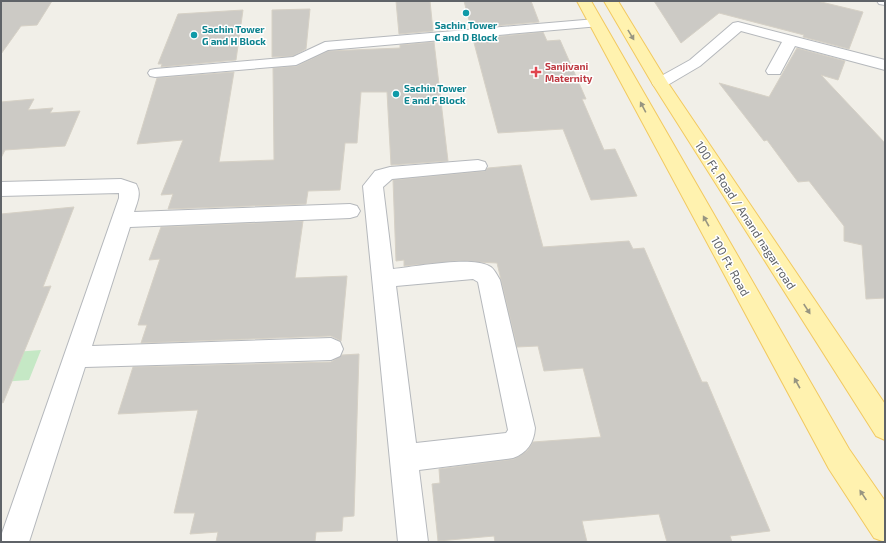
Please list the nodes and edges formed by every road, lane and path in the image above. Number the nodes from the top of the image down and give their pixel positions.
1 (584, 1) edge
2 (611, 1) edge
3 (596, 23) junction
4 (791, 40) junction
5 (881, 64) edge
6 (774, 71) dead end
7 (155, 74) dead end
8 (870, 80) dead end
9 (660, 83) junction
10 (478, 166) dead end
11 (1, 189) edge
12 (350, 212) dead end
13 (122, 220) junction
14 (383, 279) junction
15 (331, 349) dead end
16 (76, 357) junction
17 (885, 427) edge
18 (403, 458) junction
19 (885, 527) edge
20 (14, 542) edge
21 (413, 542) edge

1 - 3 main road, 100 Ft. Road
2 -> 9 main road, 100 Ft. Road / Anand nagar road
3 - 7 lane
19 -> 3 main road, 100 Ft. Road
4 - 5 street
4 - 6 street
4 - 9 street
5 - 8 street
9 -> 17 main road, 100 Ft. Road / Anand nagar road
10 - 14 street
11 - 13 street
12 - 13 street
13 - 16 street
14 - 18 street
14 - 18 street
15 - 16 street
16 - 20 street
18 - 21 street

